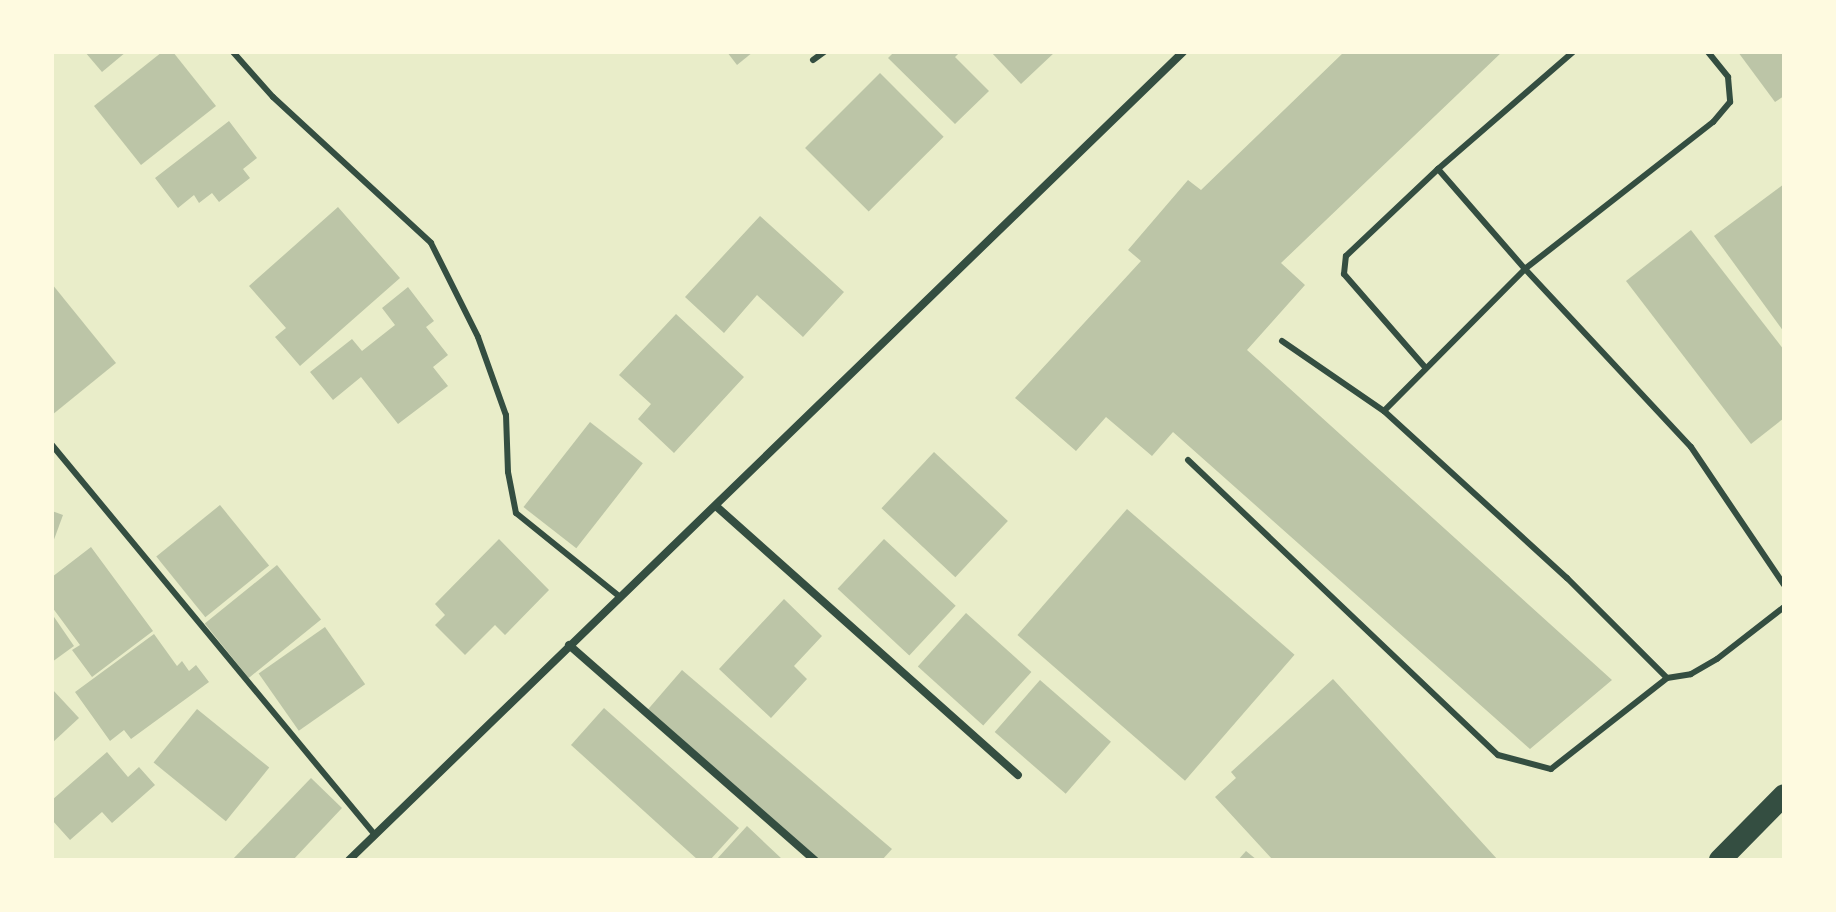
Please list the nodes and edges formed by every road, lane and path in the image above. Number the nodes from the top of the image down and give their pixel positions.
1 (233, 52) edge
2 (824, 52) edge
3 (1183, 52) edge
4 (1573, 52) edge
5 (1708, 52) edge
6 (813, 60) dead end
7 (1438, 169) junction
8 (1525, 269) junction
9 (1282, 341) dead end
10 (1424, 366) junction
11 (1384, 411) junction
12 (52, 445) edge
13 (1188, 460) dead end
14 (717, 507) junction
15 (1784, 585) edge
16 (620, 597) junction
17 (1784, 607) edge
18 (569, 645) junction
19 (1667, 678) junction
20 (1018, 775) dead end
21 (1784, 795) edge
22 (375, 835) junction
23 (349, 860) edge
24 (815, 860) edge
25 (1720, 860) edge

1 - 16 lane
2 - 6 lane
3 - 14 street
4 - 7 lane
5 - 8 lane
7 - 8 lane
7 - 10 lane
8 - 10 lane
8 - 15 lane
9 - 11 lane
10 - 11 lane
11 - 19 lane
12 - 22 lane
13 - 19 lane
14 - 16 street
14 - 20 street
16 - 18 street
17 - 19 lane
18 - 22 street
18 - 24 street
21 - 25 highway
22 - 23 street

